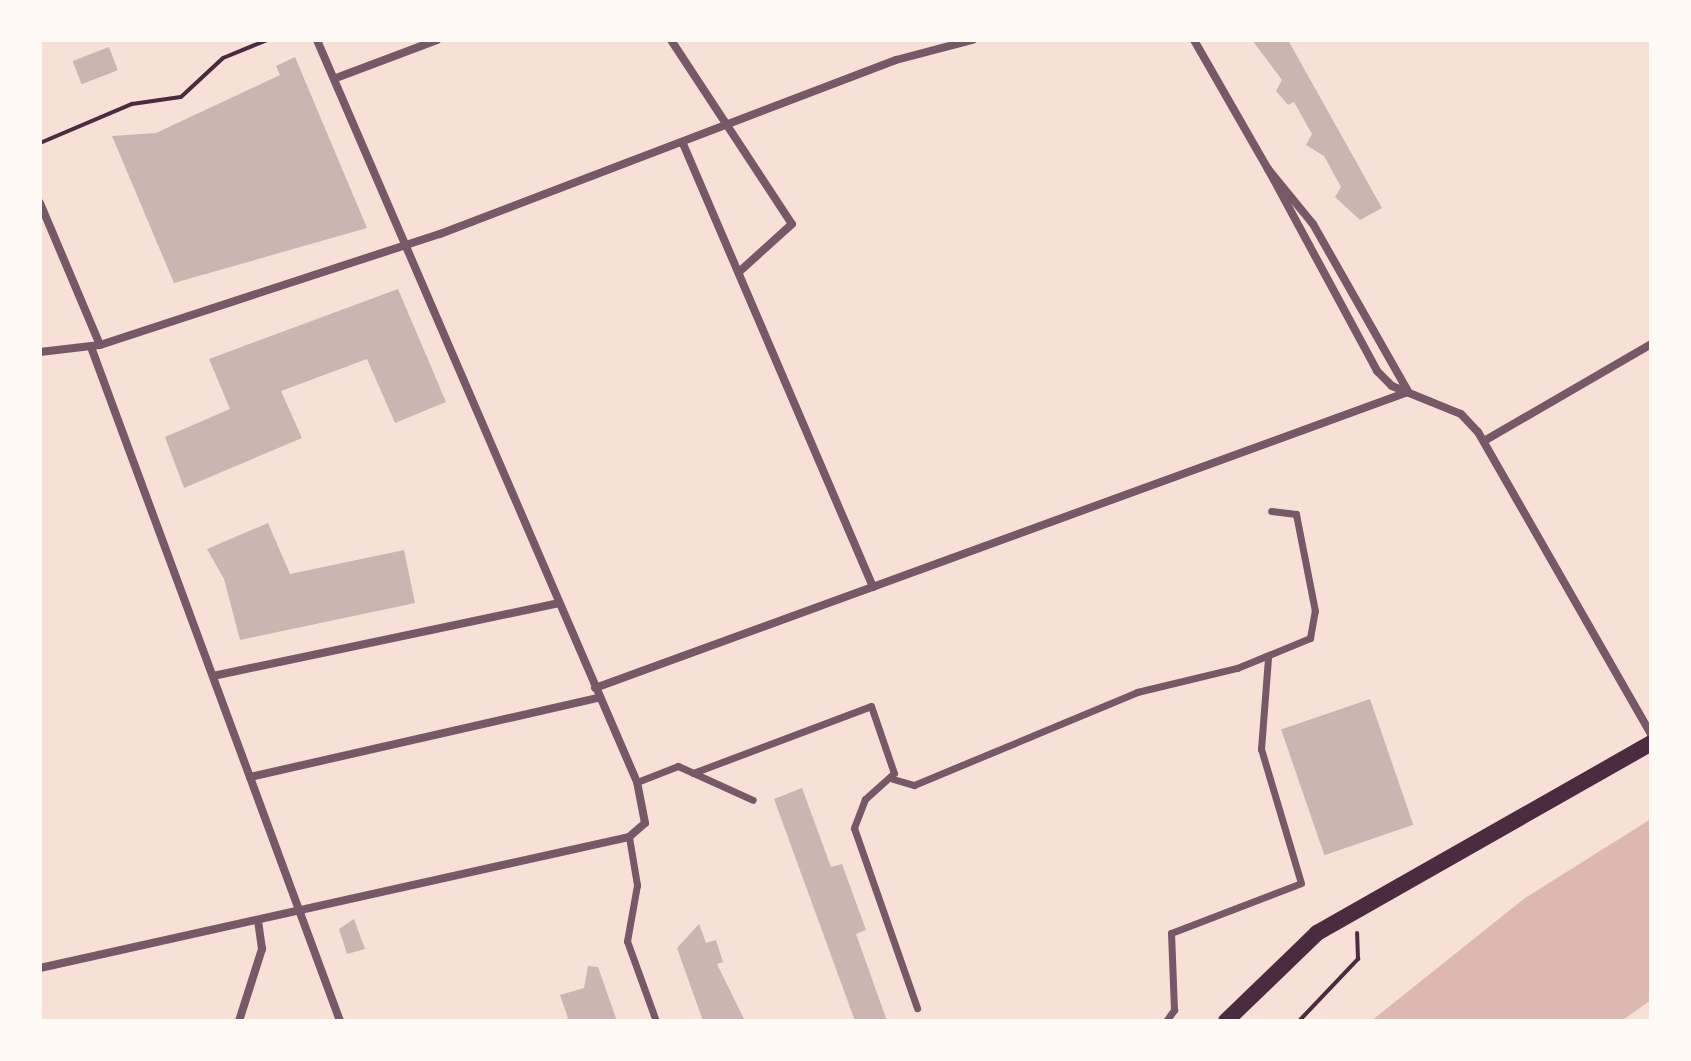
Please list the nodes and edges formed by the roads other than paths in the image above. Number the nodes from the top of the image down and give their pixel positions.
1 (317, 40) edge
2 (437, 40) edge
3 (671, 40) edge
4 (972, 40) edge
5 (1194, 40) edge
6 (336, 78) junction
7 (727, 127) junction
8 (684, 146) junction
9 (1268, 169) junction
10 (40, 203) edge
11 (407, 241) junction
12 (740, 271) junction
13 (1651, 344) edge
14 (96, 346) junction
15 (40, 352) edge
16 (1408, 392) junction
17 (1484, 441) junction
18 (1271, 511) dead end
19 (873, 587) junction
20 (559, 603) junction
21 (1268, 657) junction
22 (213, 676) junction
23 (595, 688) junction
24 (599, 698) junction
25 (1651, 734) edge
26 (1651, 743) edge
27 (693, 773) junction
28 (250, 777) junction
29 (893, 779) junction
30 (637, 782) junction
31 (753, 800) dead end
32 (629, 837) junction
33 (299, 912) junction
34 (258, 921) junction
35 (40, 968) edge
36 (917, 1008) dead end
37 (239, 1021) edge
38 (340, 1021) edge
39 (656, 1021) edge
40 (1166, 1021) edge
41 (1226, 1021) edge

1 - 6 street
2 - 6 street
3 - 7 street
4 - 7 street
5 - 9 street
6 - 11 street
7 - 8 street
7 - 12 street
8 - 11 street
8 - 12 street
9 - 16 street
9 - 16 street
10 - 14 street
11 - 14 street
11 - 20 street
12 - 19 street
13 - 17 street
14 - 15 street
14 - 22 street
16 - 17 street
16 - 19 street
17 - 25 street
18 - 21 street
19 - 23 street
20 - 22 street
20 - 23 street
21 - 29 street
21 - 40 street
22 - 28 street
23 - 24 street
24 - 28 street
24 - 30 street
26 - 41 main road
27 - 29 street
27 - 30 street
27 - 31 street
28 - 33 street
29 - 36 street
30 - 32 street
32 - 33 street
32 - 39 street
33 - 34 street
33 - 38 street
34 - 35 street
34 - 37 street

